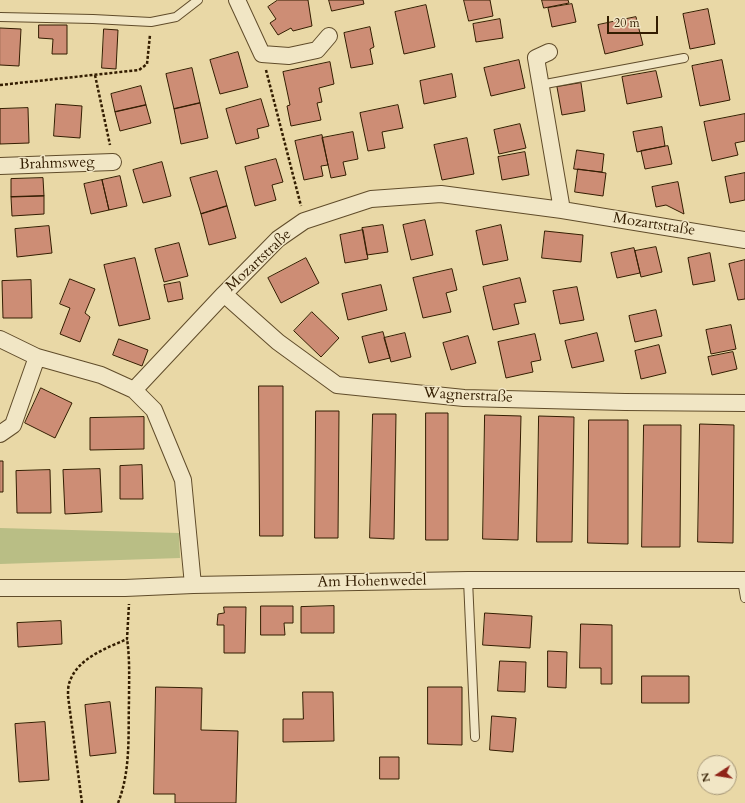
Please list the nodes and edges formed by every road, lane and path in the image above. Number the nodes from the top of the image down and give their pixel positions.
1 (198, 0) edge
2 (236, 0) edge
3 (0, 17) edge
4 (151, 22) junction
5 (329, 36) dead end
6 (549, 52) dead end
7 (262, 54) junction
8 (684, 58) dead end
9 (95, 75) junction
10 (540, 85) junction
11 (0, 86) edge
12 (113, 162) joint
13 (0, 166) edge
14 (562, 210) junction
15 (304, 220) junction
16 (745, 240) edge
17 (224, 294) junction
18 (0, 339) edge
19 (37, 357) junction
20 (134, 390) junction
21 (745, 403) edge
22 (0, 434) edge
23 (468, 580) junction
24 (743, 580) edge
25 (193, 585) junction
26 (0, 588) edge
27 (125, 588) junction
28 (745, 598) edge
29 (127, 639) junction
30 (475, 737) dead end
31 (82, 803) edge
32 (118, 803) edge

1 - 4 lane
2 - 7 street
3 - 4 lane
4 - 9 path
5 - 7 street
6 - 10 street
7 - 15 path
8 - 10 lane
9 - 11 path
9 - 12 path
10 - 14 street
12 - 13 street, Brahmsweg
14 - 15 street, Mozartstraße
14 - 16 street, Mozartstraße
15 - 17 street, Mozartstraße
17 - 20 street, Mozartstraße
17 - 21 street, Wagnerstraße
18 - 19 street
19 - 20 street
19 - 22 street
20 - 25 street
23 - 24 street, Am Hohenwedel
23 - 25 street, Am Hohenwedel
23 - 30 lane
24 - 28 lane
25 - 27 street, Am Hohenwedel
26 - 27 street, Am Hohenwedel
27 - 29 path
29 - 31 path
29 - 32 path

